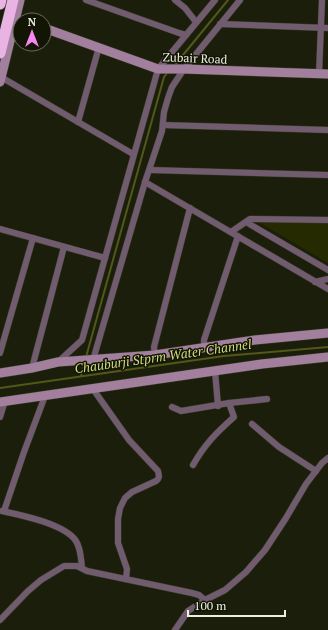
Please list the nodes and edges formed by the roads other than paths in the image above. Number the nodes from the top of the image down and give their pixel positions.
1 (1, 0) edge
2 (14, 0) edge
3 (20, 0) edge
4 (86, 0) edge
5 (175, 0) edge
6 (215, 0) edge
7 (240, 0) edge
8 (322, 0) edge
9 (182, 3) edge
10 (0, 4) edge
11 (20, 12) edge
12 (196, 22) junction
13 (220, 24) junction
14 (321, 28) junction
15 (328, 28) edge
16 (52, 31) edge
17 (186, 35) junction
18 (12, 45) edge
19 (100, 48) junction
20 (0, 53) edge
21 (161, 69) junction
22 (183, 69) junction
23 (323, 74) edge
24 (1, 80) edge
25 (78, 122) junction
26 (163, 125) junction
27 (328, 130) edge
28 (133, 154) junction
29 (150, 170) junction
30 (328, 176) edge
31 (145, 182) junction
32 (190, 208) junction
33 (328, 220) edge
34 (246, 222) junction
35 (0, 229) edge
36 (231, 232) junction
37 (238, 236) junction
38 (33, 238) junction
39 (64, 247) junction
40 (105, 258) junction
41 (328, 270) edge
42 (328, 279) edge
43 (315, 282) junction
44 (328, 289) edge
45 (328, 333) edge
46 (204, 348) junction
47 (0, 354) edge
48 (155, 355) junction
49 (328, 357) edge
50 (91, 360) junction
51 (58, 362) junction
52 (32, 368) junction
53 (215, 371) junction
54 (0, 373) edge
55 (93, 389) junction
56 (45, 396) junction
57 (267, 400) dead end
58 (2, 401) edge
59 (229, 404) junction
60 (218, 406) junction
61 (172, 407) dead end
62 (0, 417) edge
63 (252, 424) dead end
64 (328, 458) edge
65 (322, 463) junction
66 (193, 465) dead end
67 (328, 467) edge
68 (316, 471) junction
69 (2, 511) edge
70 (82, 568) junction
71 (126, 579) junction
72 (205, 600) junction
73 (0, 620) edge
74 (175, 630) edge

1 - 10 highway
2 - 20 highway
3 - 11 street
4 - 17 street
5 - 9 street
6 - 12 street
7 - 13 street
8 - 14 street
9 - 12 street
12 - 17 street
13 - 14 street
13 - 22 street
14 - 15 street
14 - 23 street
16 - 19 street, Zubair Road
17 - 21 street
18 - 24 street
19 - 21 street, Zubair Road
19 - 25 street
21 - 22 street, Zubair Road
21 - 28 street
22 - 23 street, Zubair Road
22 - 26 street
24 - 25 street
25 - 28 street
26 - 27 street
26 - 29 street
28 - 40 street
29 - 30 street
29 - 31 street
31 - 32 street
31 - 50 street
32 - 36 street
32 - 48 street
33 - 34 street
34 - 36 street
34 - 41 street
35 - 38 street
36 - 37 street
37 - 43 street
37 - 46 street
38 - 39 street
38 - 47 street
39 - 40 street
39 - 52 street
40 - 51 street
42 - 43 street
43 - 44 street
45 - 46 street
46 - 48 street
48 - 50 street
49 - 53 street
50 - 51 street
51 - 52 street
52 - 54 street
53 - 55 street
53 - 60 street
55 - 56 street
55 - 71 street
56 - 58 street
56 - 69 street
57 - 59 street
58 - 62 street
59 - 60 street
59 - 66 street
60 - 61 street
63 - 68 street
64 - 65 street
65 - 67 street
65 - 68 street
68 - 72 street
69 - 70 street
70 - 71 street
70 - 73 street
71 - 72 street
72 - 74 street

